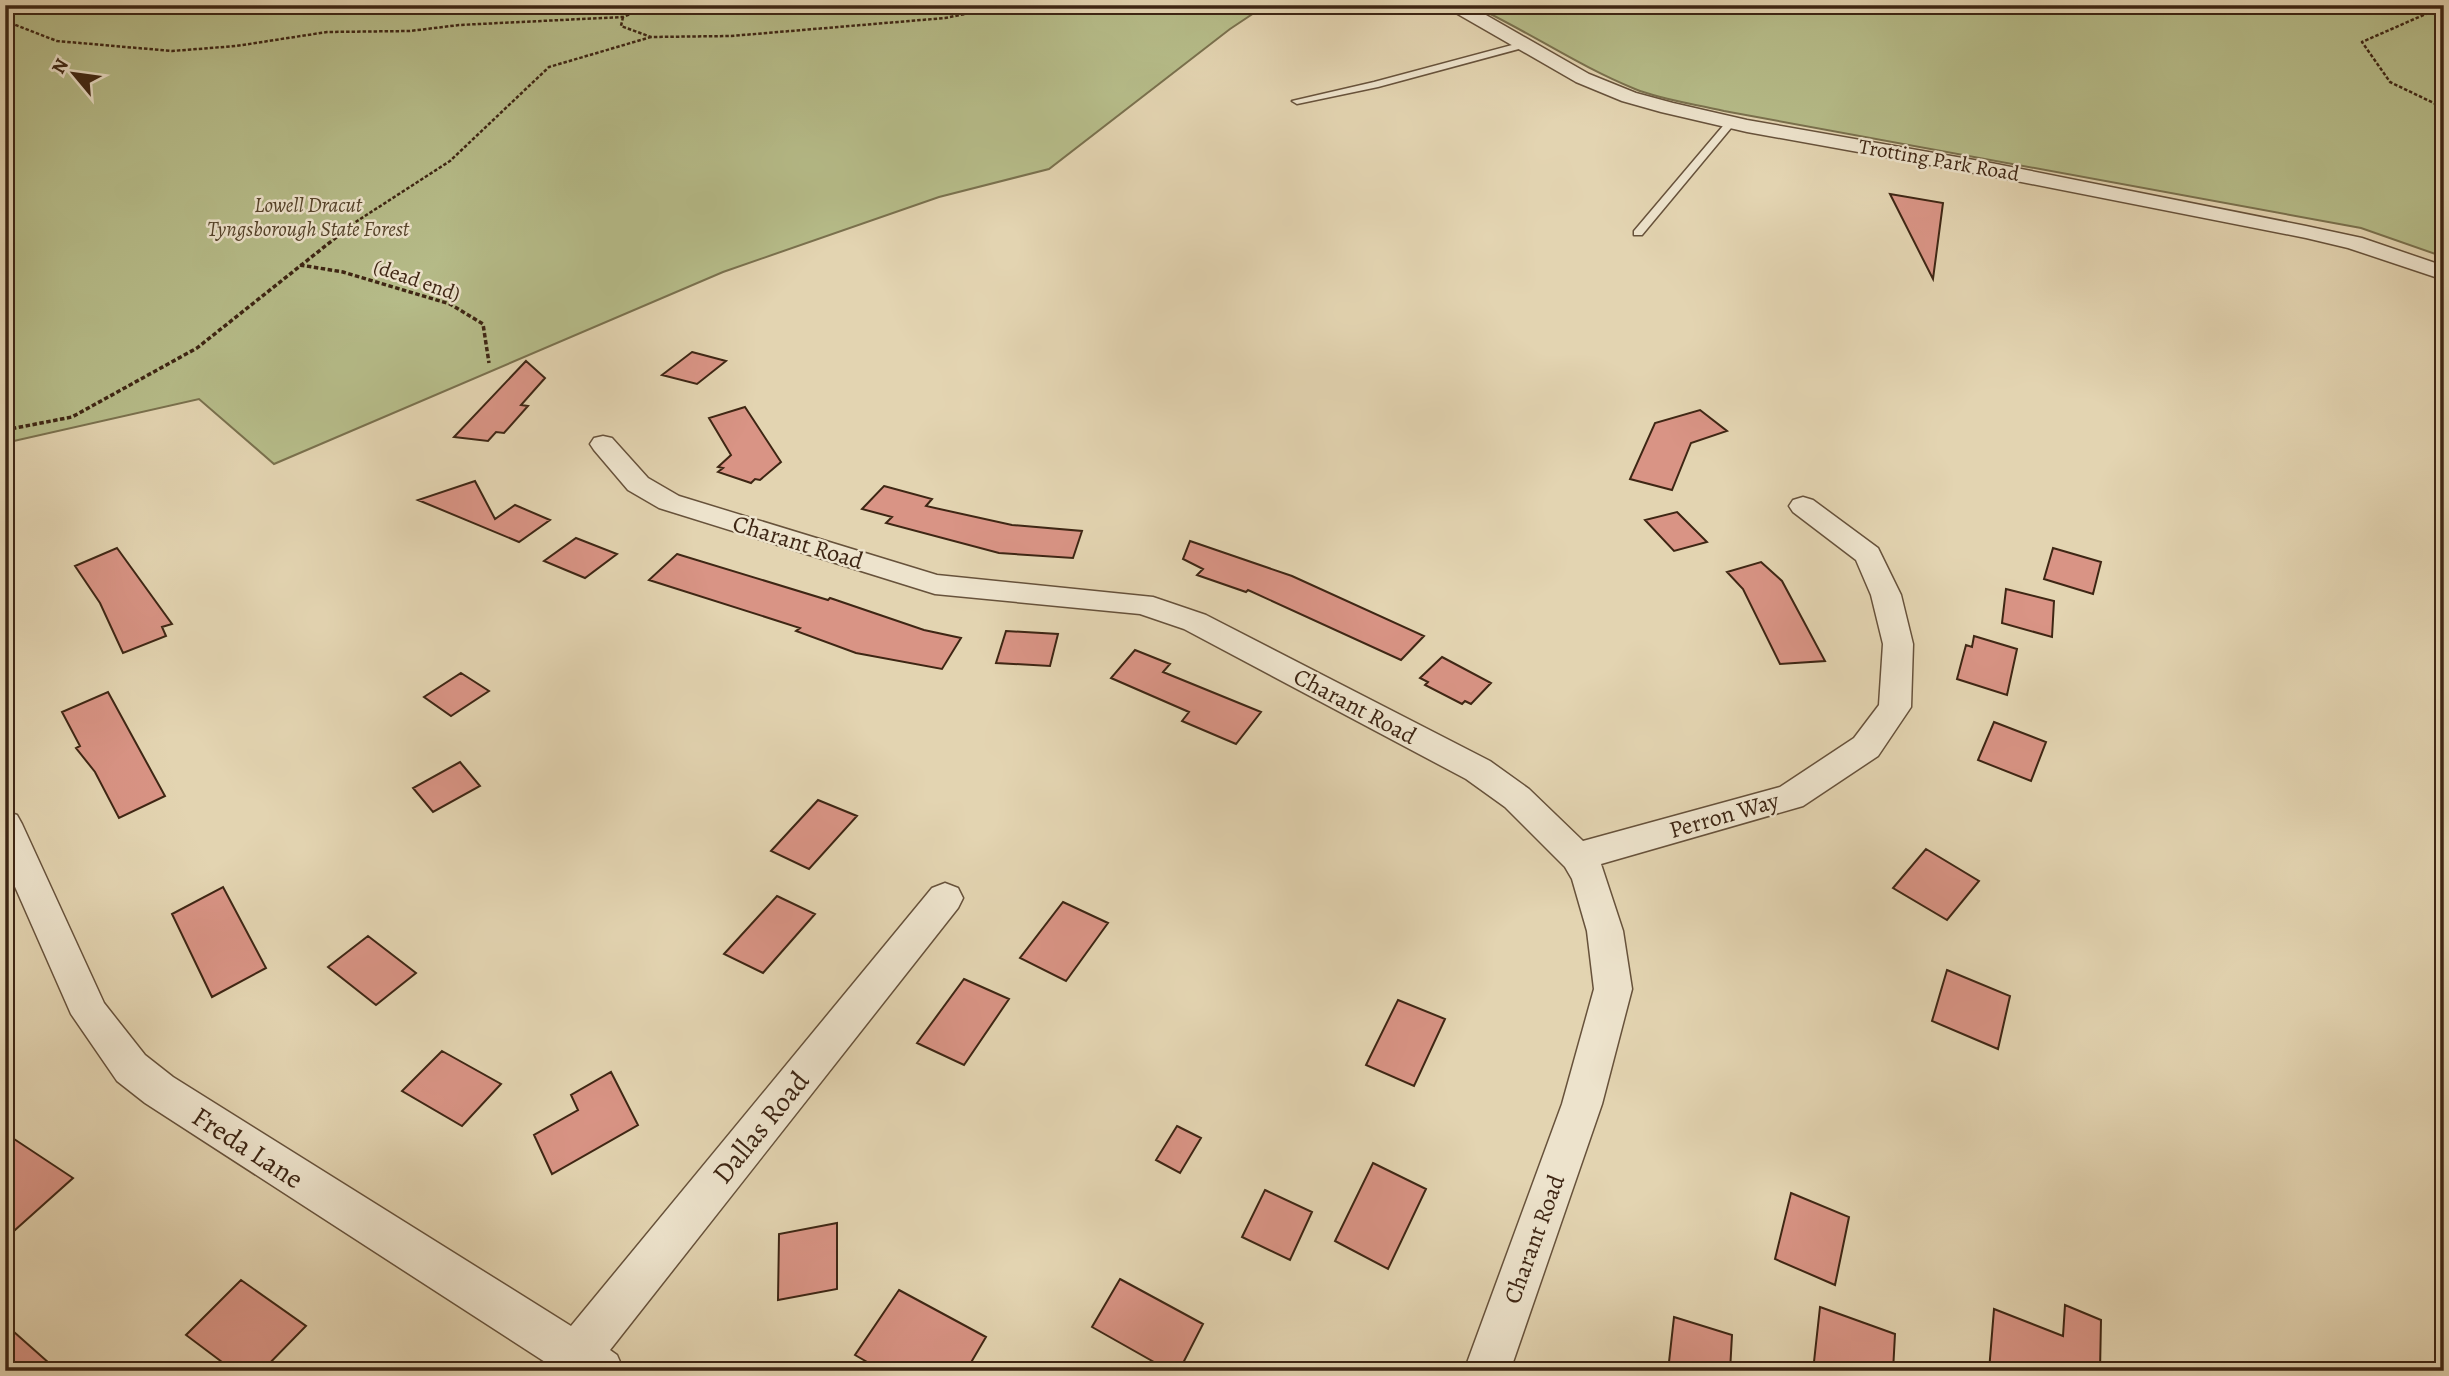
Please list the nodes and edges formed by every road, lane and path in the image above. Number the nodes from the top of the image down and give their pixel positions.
1 (652, 5) edge
2 (1011, 5) edge
3 (1450, 5) edge
4 (2444, 6) edge
5 (623, 17) junction
6 (5, 21) edge
7 (652, 37) junction
8 (1527, 44) junction
9 (1297, 101) dead end
10 (2444, 108) edge
11 (1731, 122) junction
12 (1638, 233) dead end
13 (299, 265) junction
14 (2444, 273) edge
15 (489, 363) dead end
16 (5, 430) edge
17 (603, 444) dead end
18 (1803, 506) dead end
19 (5, 824) edge
20 (1577, 857) junction
21 (945, 898) dead end
22 (588, 1363) edge
23 (1487, 1371) edge

1 - 5 path
2 - 7 path
3 - 8 street, Trotting Park Road
4 - 10 path
5 - 6 path
5 - 7 path
7 - 13 path
8 - 9 lane
8 - 11 street, Trotting Park Road
11 - 12 lane
11 - 14 street, Trotting Park Road
13 - 15 path, (dead end)
13 - 16 path
17 - 20 street, Charant Road
18 - 20 street, Perron Way
19 - 22 street, Freda Lane
20 - 23 street, Charant Road
21 - 22 street, Dallas Road

